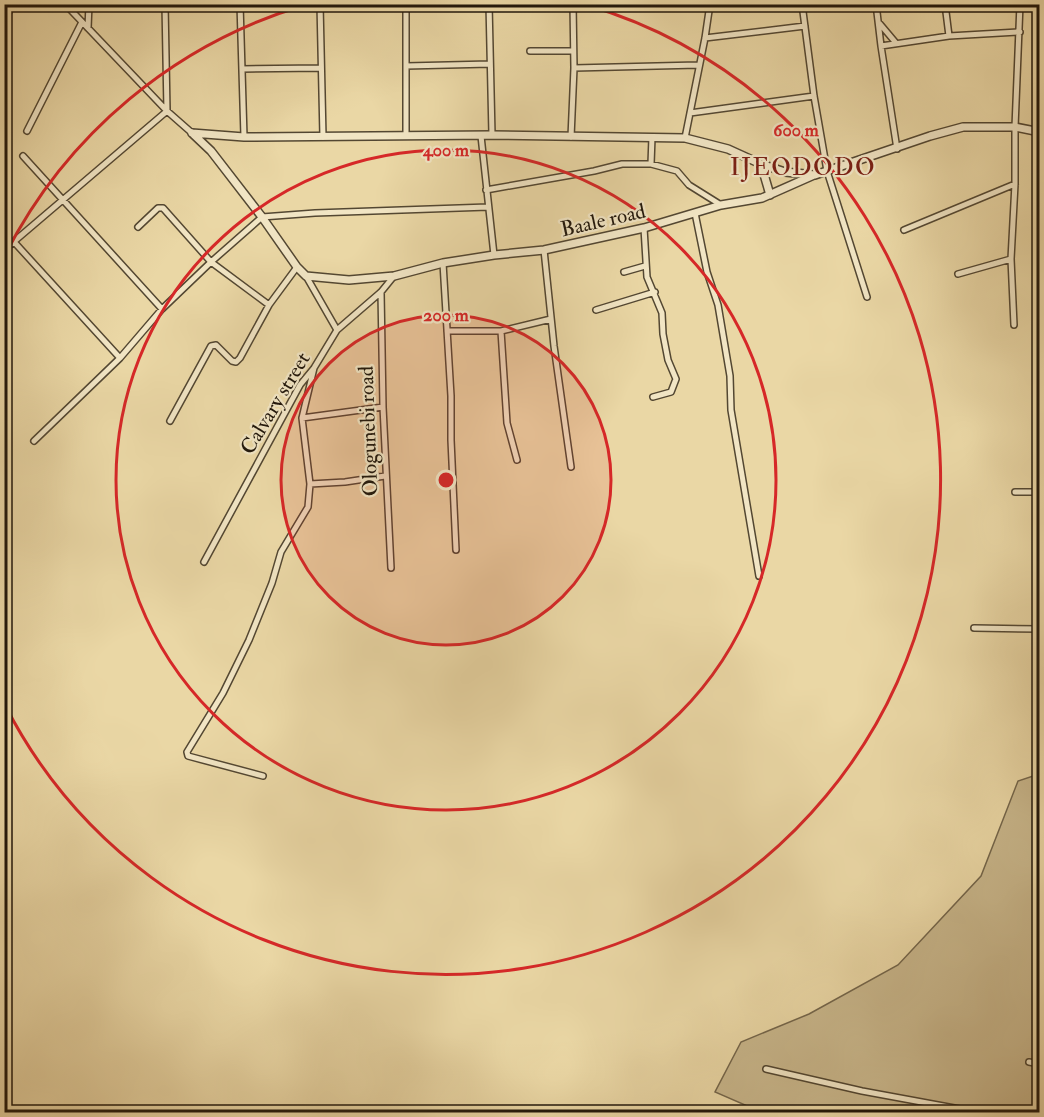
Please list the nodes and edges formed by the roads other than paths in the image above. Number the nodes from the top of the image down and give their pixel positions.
1 (13, 4) edge
2 (65, 4) edge
3 (89, 4) edge
4 (165, 4) edge
5 (240, 4) edge
6 (320, 4) edge
7 (406, 4) edge
8 (489, 4) edge
9 (573, 4) edge
10 (710, 4) edge
11 (801, 4) edge
12 (876, 4) edge
13 (945, 4) edge
14 (1020, 4) edge
15 (4, 21) edge
16 (81, 22) junction
17 (880, 24) junction
18 (805, 26) junction
19 (88, 28) junction
20 (1020, 32) junction
21 (949, 36) junction
22 (705, 39) junction
23 (896, 43) junction
24 (881, 46) junction
25 (530, 51) dead end
26 (573, 51) junction
27 (490, 64) junction
28 (698, 65) junction
29 (406, 66) junction
30 (321, 68) junction
31 (574, 68) junction
32 (242, 69) junction
33 (814, 96) junction
34 (167, 111) junction
35 (690, 114) junction
36 (1014, 127) junction
37 (27, 131) dead end
38 (1040, 132) edge
39 (192, 133) junction
40 (492, 135) junction
41 (244, 136) junction
42 (406, 136) junction
43 (481, 136) junction
44 (323, 137) junction
45 (572, 137) junction
46 (652, 137) junction
47 (685, 138) junction
48 (897, 149) junction
49 (23, 156) dead end
50 (651, 164) junction
51 (761, 164) junction
52 (827, 171) junction
53 (815, 175) junction
54 (1016, 184) junction
55 (486, 190) junction
56 (770, 195) junction
57 (63, 202) junction
58 (721, 205) junction
59 (488, 207) junction
60 (695, 213) junction
61 (262, 217) junction
62 (138, 227) dead end
63 (644, 228) junction
64 (904, 230) dead end
65 (15, 243) junction
66 (6, 247) edge
67 (544, 250) junction
68 (494, 255) junction
69 (1011, 259) junction
70 (211, 262) junction
71 (443, 263) junction
72 (645, 266) junction
73 (297, 267) junction
74 (624, 272) dead end
75 (958, 274) dead end
76 (306, 276) junction
77 (394, 276) junction
78 (381, 292) junction
79 (655, 292) junction
80 (867, 297) dead end
81 (269, 305) junction
82 (162, 309) junction
83 (596, 310) dead end
84 (551, 319) junction
85 (1014, 325) dead end
86 (337, 330) junction
87 (447, 331) junction
88 (501, 331) junction
89 (120, 358) junction
90 (314, 368) junction
91 (653, 397) dead end
92 (382, 406) junction
93 (302, 418) junction
94 (170, 421) dead end
95 (34, 441) dead end
96 (518, 460) dead end
97 (571, 467) dead end
98 (385, 476) junction
99 (310, 484) junction
100 (1015, 492) dead end
101 (1040, 492) edge
102 (456, 550) dead end
103 (204, 562) dead end
104 (391, 568) dead end
105 (759, 576) dead end
106 (974, 628) dead end
107 (1040, 629) edge
108 (263, 776) dead end
109 (1029, 1062) dead end
110 (1040, 1064) edge
111 (766, 1069) dead end
112 (976, 1113) edge

1 - 15 street
2 - 16 street
3 - 19 street
4 - 34 street
5 - 32 street
6 - 30 street
7 - 29 street
8 - 27 street
9 - 26 street
10 - 22 street
11 - 18 street
12 - 17 street
13 - 21 street
14 - 20 street
16 - 19 street
16 - 37 street
17 - 23 street
17 - 24 street
18 - 22 street
18 - 33 street
19 - 34 street
20 - 21 street
20 - 36 street
21 - 23 street
22 - 28 street
23 - 24 street
24 - 48 street
25 - 26 street
26 - 31 street
27 - 29 street
27 - 40 street
28 - 31 street
28 - 35 street
29 - 42 street
30 - 32 street
30 - 44 street
31 - 45 street
32 - 41 street
33 - 35 street
33 - 52 street
34 - 39 street
34 - 57 street
35 - 47 street
36 - 38 street, Baale road
36 - 48 street, Baale road
36 - 54 street
39 - 41 street
39 - 61 street
40 - 43 street
40 - 45 street
41 - 44 street
42 - 43 street
42 - 44 street
43 - 55 street
45 - 46 street
46 - 47 street
46 - 50 street
47 - 51 street
48 - 52 street, Baale road
49 - 57 street
50 - 55 street
50 - 58 street
51 - 53 street
51 - 56 street
52 - 53 street, Baale road
52 - 80 street
53 - 56 street, Baale road
54 - 64 street
54 - 69 street
55 - 59 street
56 - 58 street, Baale road
57 - 65 street
57 - 82 street
58 - 60 street, Baale road
59 - 61 street
59 - 68 street
60 - 63 street, Baale road
60 - 105 street
61 - 70 street
61 - 73 street
62 - 70 street
63 - 67 street, Baale road
63 - 72 street
65 - 66 street
65 - 89 street
67 - 68 street, Baale road
67 - 84 street
68 - 71 street, Baale road
69 - 75 street
69 - 85 street
70 - 81 street
70 - 82 street
71 - 77 street, Baale road
71 - 87 street
72 - 74 street
72 - 79 street
73 - 76 street
73 - 81 street
76 - 77 street, Baale road
76 - 86 street
77 - 78 street, Calvary street
78 - 86 street, Calvary street
78 - 92 street, Ologunebi road
79 - 83 street
79 - 91 street
81 - 94 street
82 - 89 street
84 - 88 street
84 - 97 street
86 - 90 street, Calvary street
87 - 88 street
87 - 102 street
88 - 96 street
89 - 95 street
90 - 93 street
90 - 103 street, Calvary street
92 - 93 street
92 - 98 street, Ologunebi road
93 - 99 street
98 - 99 street
98 - 104 street, Ologunebi road
99 - 108 street
100 - 101 street
106 - 107 street
109 - 110 street
111 - 112 street

